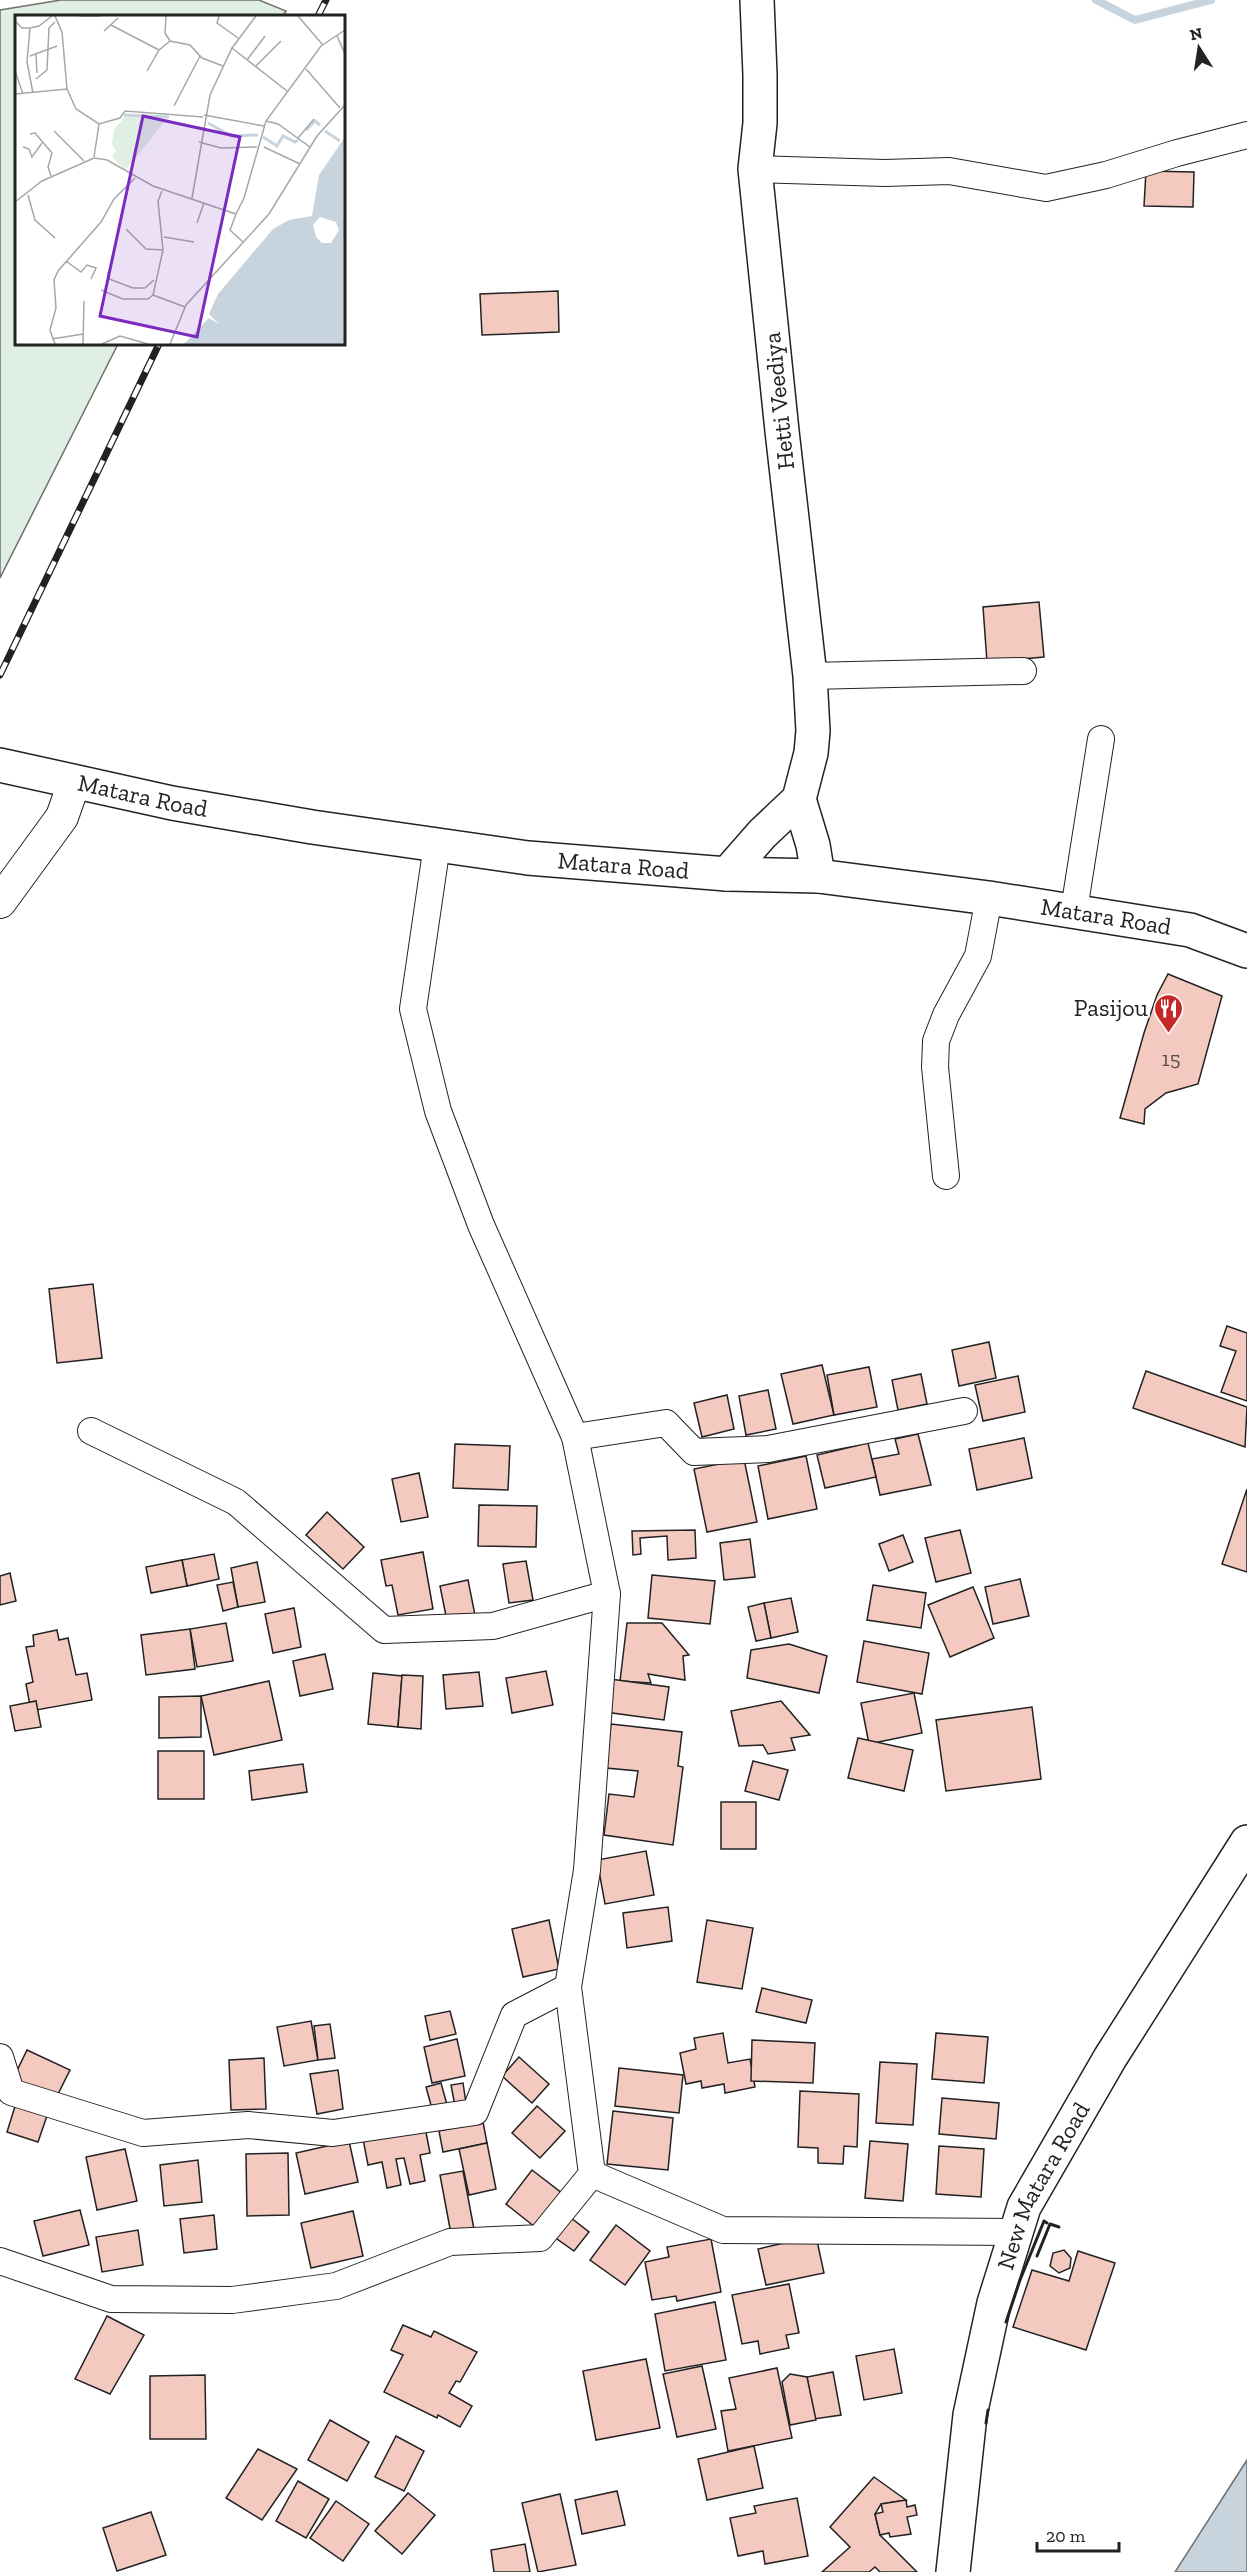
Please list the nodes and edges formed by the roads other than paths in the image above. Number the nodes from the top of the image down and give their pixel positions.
1 (757, 0) edge
2 (1247, 135) edge
3 (755, 169) junction
4 (1023, 671) dead end
5 (810, 676) junction
6 (1101, 739) dead end
7 (0, 765) edge
8 (74, 783) junction
9 (799, 799) junction
10 (437, 845) junction
11 (726, 874) junction
12 (818, 876) junction
13 (989, 898) junction
14 (0, 902) edge
15 (1074, 910) junction
16 (1247, 951) edge
17 (946, 1176) dead end
18 (964, 1411) dead end
19 (91, 1431) dead end
20 (575, 1437) junction
21 (607, 1594) junction
22 (1247, 1842) edge
23 (568, 1987) junction
24 (0, 2057) edge
25 (592, 2174) junction
26 (1017, 2232) junction
27 (0, 2261) edge
28 (953, 2572) edge

1 - 3 main road, Hetti Veediya
2 - 3 street
3 - 5 main road, Hetti Veediya
4 - 5 street
5 - 9 main road, Hetti Veediya
6 - 15 street
7 - 8 main road, Matara Road
8 - 10 main road, Matara Road
8 - 14 street
9 - 11 main road
9 - 12 main road
10 - 11 main road, Matara Road
10 - 20 street
11 - 12 main road, Matara Road
12 - 13 main road, Matara Road
13 - 15 main road, Matara Road
13 - 17 street
15 - 16 main road, Matara Road
18 - 20 street
19 - 21 street
20 - 21 street
21 - 23 street
22 - 26 main road, New Matara Road
23 - 24 street
23 - 25 street
25 - 26 street
25 - 27 street
26 - 28 main road, New Matara Road

